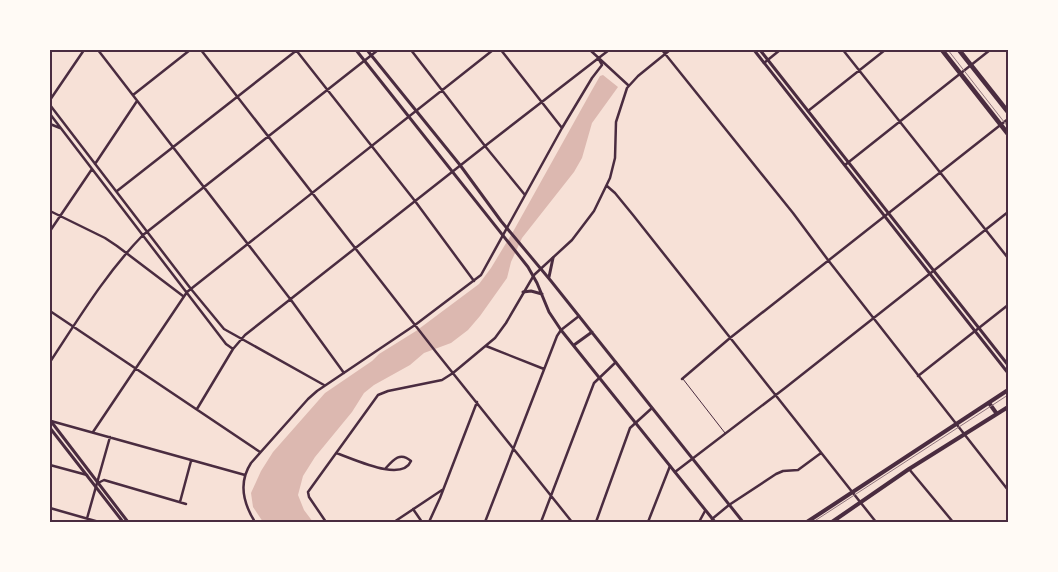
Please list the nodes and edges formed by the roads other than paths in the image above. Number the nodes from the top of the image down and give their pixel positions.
1 (75, 50) edge
2 (98, 50) edge
3 (190, 50) edge
4 (201, 50) edge
5 (297, 50) edge
6 (356, 50) edge
7 (367, 50) edge
8 (378, 50) edge
9 (411, 50) edge
10 (493, 50) edge
11 (501, 50) edge
12 (590, 50) edge
13 (609, 50) edge
14 (662, 50) edge
15 (670, 50) edge
16 (754, 50) edge
17 (760, 50) edge
18 (780, 50) edge
19 (843, 50) edge
20 (885, 50) edge
21 (942, 50) edge
22 (959, 50) edge
23 (990, 50) edge
24 (83, 51) edge
25 (665, 54) junction
26 (371, 55) junction
27 (598, 58) junction
28 (365, 60) junction
29 (768, 60) junction
30 (764, 63) junction
31 (971, 65) junction
32 (860, 70) junction
33 (960, 73) junction
34 (628, 85) junction
35 (328, 90) junction
36 (442, 90) junction
37 (133, 95) junction
38 (238, 96) junction
39 (50, 100) edge
40 (137, 101) junction
41 (542, 101) junction
42 (50, 105) edge
43 (416, 111) junction
44 (808, 111) junction
45 (1008, 112) edge
46 (50, 114) edge
47 (804, 114) junction
48 (409, 116) junction
49 (1008, 119) edge
50 (900, 122) junction
51 (50, 124) edge
52 (1001, 125) junction
53 (562, 128) junction
54 (62, 129) junction
55 (1008, 134) edge
56 (269, 136) junction
57 (372, 146) junction
58 (485, 146) junction
59 (173, 147) junction
60 (848, 162) junction
61 (95, 164) junction
62 (460, 165) junction
63 (845, 165) junction
64 (92, 169) junction
65 (453, 171) junction
66 (940, 172) junction
67 (607, 186) junction
68 (204, 187) junction
69 (117, 192) junction
70 (312, 192) junction
71 (526, 194) junction
72 (416, 201) junction
73 (50, 211) edge
74 (1008, 212) edge
75 (886, 214) junction
76 (60, 216) junction
77 (506, 227) junction
78 (985, 230) junction
79 (50, 231) edge
80 (148, 232) junction
81 (143, 235) junction
82 (502, 235) junction
83 (248, 244) junction
84 (356, 248) junction
85 (126, 253) junction
86 (553, 258) junction
87 (1008, 258) edge
88 (828, 260) junction
89 (541, 268) junction
90 (931, 272) junction
91 (534, 275) junction
92 (548, 277) junction
93 (474, 281) junction
94 (191, 289) junction
95 (187, 292) junction
96 (523, 292) junction
97 (542, 294) junction
98 (183, 296) junction
99 (291, 300) junction
100 (1008, 306) edge
101 (50, 311) edge
102 (579, 316) junction
103 (873, 318) junction
104 (415, 325) junction
105 (73, 326) junction
106 (562, 330) junction
107 (977, 330) junction
108 (592, 332) junction
109 (730, 338) junction
110 (241, 340) junction
111 (574, 345) junction
112 (486, 346) junction
113 (234, 350) junction
114 (50, 362) edge
115 (616, 362) junction
116 (1008, 365) edge
117 (134, 368) junction
118 (544, 369) junction
119 (344, 373) junction
120 (453, 373) junction
121 (1008, 373) edge
122 (918, 376) junction
123 (599, 377) junction
124 (682, 379) joint
125 (324, 386) junction
126 (1008, 390) edge
127 (776, 395) junction
128 (476, 402) junction
129 (989, 402) junction
130 (1008, 407) edge
131 (652, 408) junction
132 (196, 410) junction
133 (997, 414) junction
134 (50, 420) edge
135 (635, 422) junction
136 (956, 424) junction
137 (50, 428) edge
138 (93, 432) junction
139 (726, 433) junction
140 (964, 434) junction
141 (110, 437) junction
142 (514, 448) junction
143 (260, 452) junction
144 (336, 453) junction
145 (821, 453) junction
146 (692, 458) junction
147 (903, 460) junction
148 (191, 461) junction
149 (50, 465) edge
150 (670, 466) junction
151 (385, 469) junction
152 (909, 469) junction
153 (675, 472) junction
154 (87, 475) junction
155 (245, 475) junction
156 (97, 485) junction
157 (444, 489) junction
158 (1008, 490) edge
159 (852, 492) junction
160 (552, 496) junction
161 (180, 502) junction
162 (861, 503) junction
163 (186, 504) dead end
164 (729, 505) junction
165 (50, 508) edge
166 (414, 509) junction
167 (706, 510) junction
168 (87, 520) edge
169 (713, 520) edge
170 (99, 522) edge
171 (123, 522) edge
172 (128, 522) edge
173 (256, 522) edge
174 (326, 522) edge
175 (394, 522) edge
176 (422, 522) edge
177 (429, 522) edge
178 (485, 522) edge
179 (541, 522) edge
180 (572, 522) edge
181 (596, 522) edge
182 (648, 522) edge
183 (698, 522) edge
184 (743, 522) edge
185 (807, 522) edge
186 (832, 522) edge
187 (876, 522) edge
188 (953, 522) edge

1 - 24 street
2 - 37 street
3 - 37 street
4 - 38 street
5 - 35 street
5 - 38 street
6 - 28 street
7 - 26 street
8 - 26 street
9 - 36 street
10 - 36 street
11 - 41 street
12 - 27 street
13 - 27 street
14 - 25 street
15 - 25 street
16 - 30 street
17 - 29 street
18 - 29 street
19 - 32 street
20 - 32 street
21 - 33 main road
22 - 31 main road
23 - 31 street
24 - 39 street
25 - 34 street
25 - 88 street
26 - 28 street
26 - 43 street
27 - 34 street
27 - 41 street
27 - 53 street
28 - 35 street
28 - 48 street
29 - 30 street
29 - 44 street
30 - 47 street
31 - 33 street
31 - 45 main road
32 - 44 street
32 - 50 street
33 - 50 street
33 - 52 main road
34 - 67 street
35 - 56 street
35 - 57 street
36 - 43 street
36 - 58 street
37 - 40 street
38 - 56 street
38 - 59 street
40 - 59 street
40 - 61 street
41 - 53 street
41 - 58 street
42 - 61 street
43 - 48 street
43 - 62 street
44 - 47 street
44 - 60 street
46 - 54 street
47 - 63 street
48 - 57 street
48 - 65 street
49 - 52 street
50 - 60 street
50 - 66 street
51 - 54 street
52 - 55 main road
52 - 66 street
53 - 71 street
54 - 64 street
56 - 68 street
56 - 70 street
57 - 70 street
57 - 72 street
58 - 62 street
58 - 71 street
59 - 68 street
59 - 69 street
60 - 63 street
60 - 75 street
61 - 64 street
61 - 69 street
62 - 65 street
62 - 77 street
63 - 75 street
64 - 76 street
64 - 81 street
65 - 72 street
65 - 82 street
66 - 75 street
66 - 78 street
67 - 86 street
67 - 109 street
68 - 80 street
68 - 83 street
69 - 80 street
70 - 83 street
70 - 84 street
71 - 77 street
72 - 84 street
72 - 93 street
73 - 76 street
74 - 78 street
75 - 88 street
75 - 90 street
76 - 79 street
76 - 85 street
77 - 82 street
77 - 89 street
78 - 87 street
78 - 90 street
80 - 81 street
80 - 94 street
81 - 85 street
81 - 95 street
82 - 91 street
82 - 93 street
83 - 94 street
83 - 99 street
84 - 99 street
84 - 104 street
85 - 98 street
85 - 105 street
86 - 89 street
86 - 92 street
88 - 103 street
88 - 109 street
89 - 91 street
89 - 92 street
90 - 103 street
90 - 107 street
91 - 96 street
91 - 97 street
92 - 102 street
93 - 104 street
94 - 95 street
94 - 110 street
95 - 98 street
95 - 113 street
96 - 97 street
96 - 112 street
97 - 106 street
98 - 117 street
99 - 110 street
99 - 119 street
100 - 107 street
101 - 105 street
102 - 106 street
102 - 108 street
103 - 122 street
103 - 127 street
104 - 119 street
104 - 120 street
105 - 114 street
105 - 117 street
106 - 111 street
106 - 118 street
107 - 116 street
107 - 121 street
107 - 122 street
108 - 111 street
108 - 115 street
109 - 124 street
109 - 127 street
110 - 113 street
110 - 125 street
111 - 123 street
112 - 118 street
112 - 120 street
113 - 132 street
115 - 123 street
115 - 131 street
117 - 132 street
117 - 138 street
118 - 142 street
119 - 125 street
120 - 128 street
120 - 144 street
122 - 136 street
123 - 135 street
123 - 160 street
124 - 139 lane
125 - 143 street
126 - 129 main road
127 - 139 street
127 - 145 street
128 - 142 street
128 - 157 street
129 - 133 main road
129 - 136 main road
130 - 133 main road
131 - 135 street
131 - 146 street
132 - 143 street
133 - 140 main road
134 - 138 street
134 - 156 street
135 - 150 street
135 - 181 street
136 - 140 street
136 - 147 main road
137 - 154 street
138 - 141 street
139 - 146 street
140 - 152 main road
140 - 158 street
141 - 148 street
141 - 156 street
142 - 160 street
142 - 178 street
143 - 155 street
144 - 151 street
144 - 174 street
145 - 159 street
145 - 164 street
146 - 153 street
146 - 164 street
147 - 152 main road
147 - 159 main road
148 - 155 street
148 - 161 street
149 - 154 street
150 - 153 street
150 - 182 street
151 - 151 street
152 - 162 main road
152 - 188 street
153 - 167 street
154 - 156 street
155 - 173 street
156 - 161 street
156 - 168 street
156 - 171 street
156 - 172 street
157 - 166 street
157 - 177 street
159 - 162 street
159 - 185 main road
160 - 179 street
160 - 180 street
161 - 163 street
162 - 186 main road
162 - 187 street
164 - 169 street
164 - 184 street
165 - 168 street
166 - 175 street
166 - 176 street
167 - 169 street
167 - 183 street
168 - 170 street

